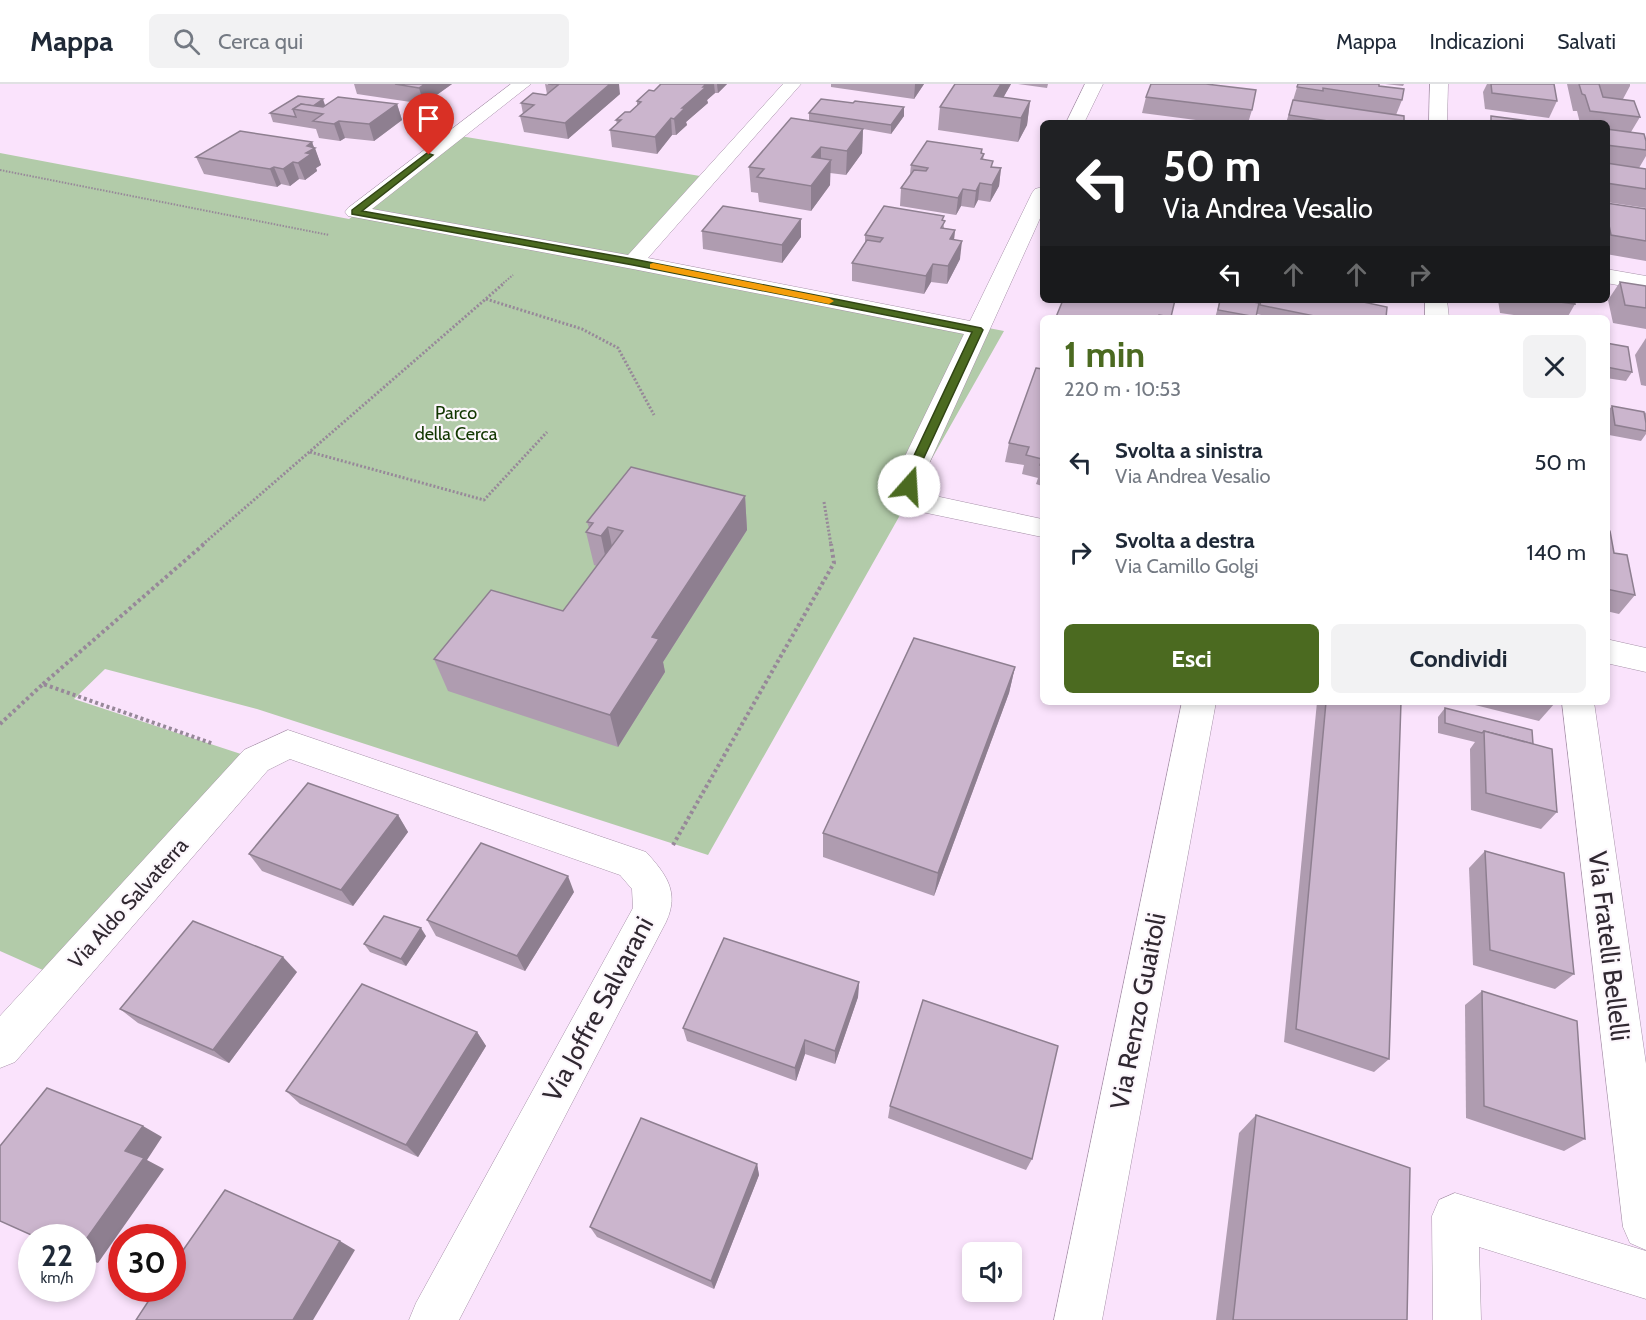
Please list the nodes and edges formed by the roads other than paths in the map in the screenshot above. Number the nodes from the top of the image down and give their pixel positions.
1 (522, 84) edge
2 (792, 84) edge
3 (1094, 84) edge
4 (1439, 84) edge
5 (1077, 120) edge
6 (1438, 120) edge
7 (1040, 197) edge
8 (633, 262) junction
9 (1610, 277) edge
10 (1646, 283) edge
11 (978, 330) junction
12 (1040, 528) edge
13 (1610, 652) edge
14 (1646, 660) edge
15 (1198, 705) edge
16 (1578, 705) edge
17 (255, 760) joint
18 (0, 1047) edge
19 (1646, 1227) edge
20 (1646, 1275) edge
21 (433, 1320) edge
22 (1077, 1320) edge
23 (1457, 1320) edge

1 - 8 street
2 - 8 street
3 - 5 street
4 - 6 street
7 - 11 street
8 - 11 street
9 - 10 street
11 - 12 street
13 - 14 street
15 - 22 street, Via Renzo Guaitoli
16 - 19 street, Via Fratelli Bellelli
17 - 18 street, Via Aldo Salvaterra
17 - 21 street, Via Joffre Salvarani
20 - 23 street

